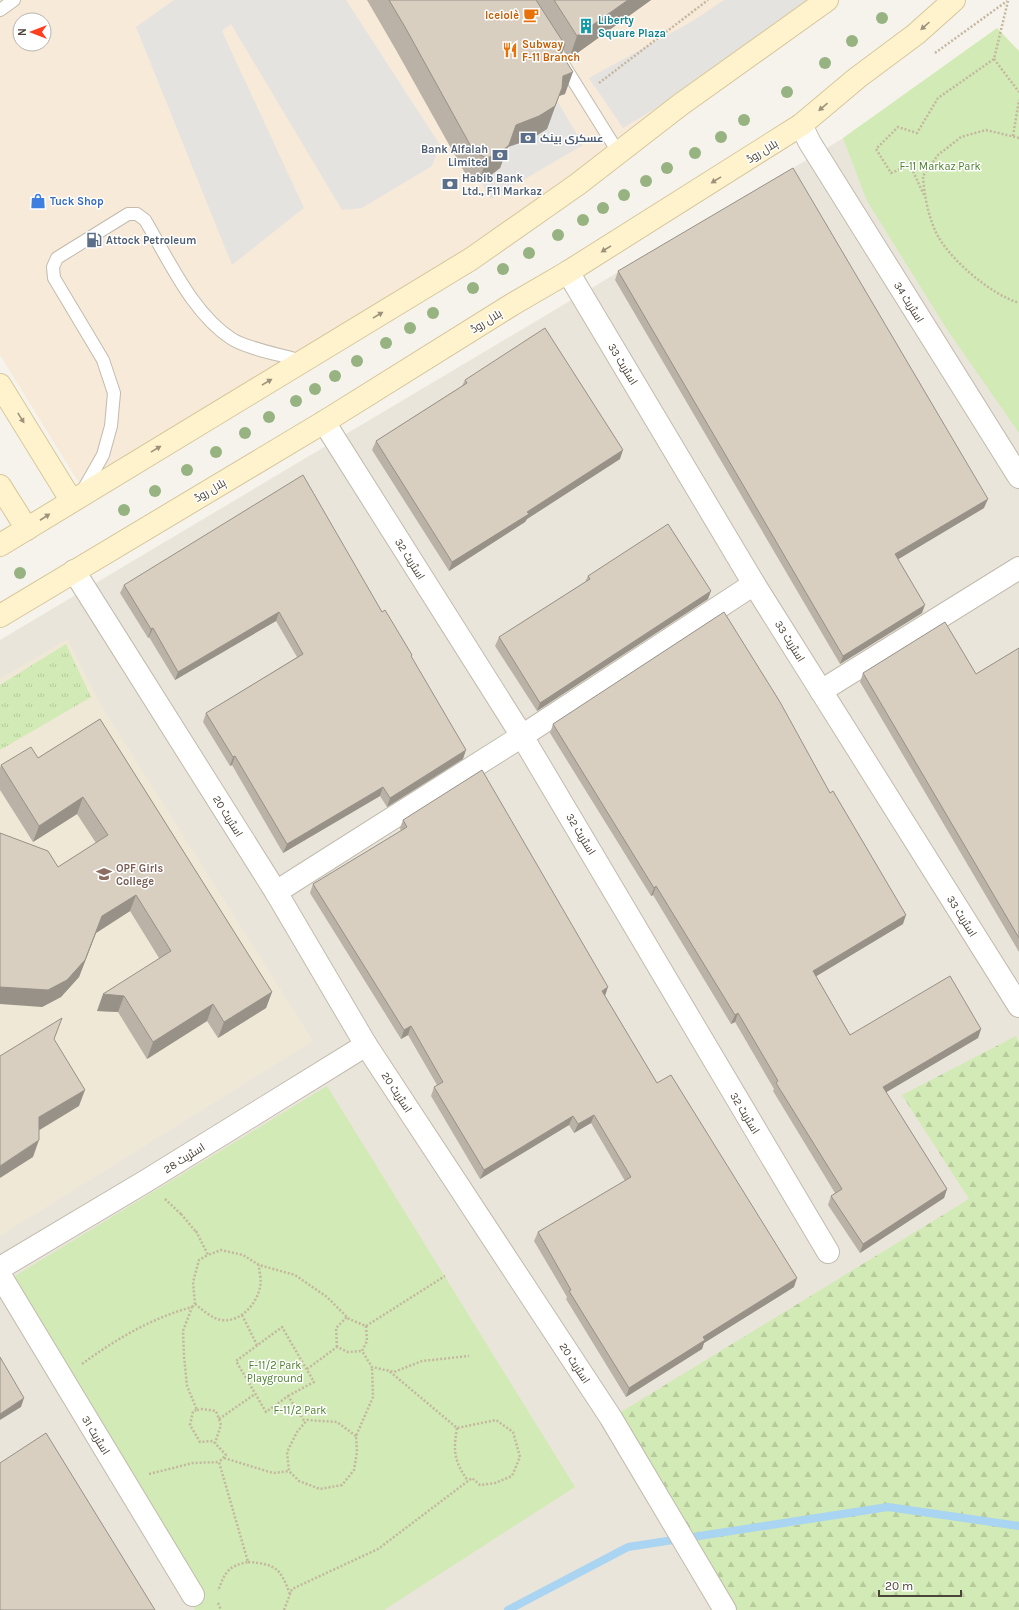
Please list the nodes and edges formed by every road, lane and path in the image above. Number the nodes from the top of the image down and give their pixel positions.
1 (14, 0) edge
2 (708, 0) edge
3 (827, 0) edge
4 (954, 0) edge
5 (1008, 1) edge
6 (0, 10) edge
7 (557, 54) edge
8 (994, 59) junction
9 (1019, 92) edge
10 (582, 94) junction
11 (1019, 100) edge
12 (801, 126) junction
13 (1012, 136) junction
14 (1019, 138) edge
15 (618, 152) junction
16 (924, 195) junction
17 (568, 272) junction
18 (1019, 303) edge
19 (302, 361) junction
20 (0, 385) edge
21 (324, 422) junction
22 (1019, 477) edge
23 (0, 486) edge
24 (76, 497) junction
25 (27, 529) junction
26 (0, 545) edge
27 (1019, 568) edge
28 (74, 571) junction
29 (754, 584) junction
30 (0, 616) edge
31 (821, 691) junction
32 (522, 736) junction
33 (276, 892) junction
34 (1019, 1006) edge
35 (366, 1045) junction
36 (180, 1213) dead end
37 (828, 1252) dead end
38 (208, 1255) junction
39 (259, 1265) junction
40 (0, 1268) edge
41 (0, 1275) edge
42 (444, 1276) dead end
43 (195, 1304) junction
44 (192, 1307) junction
45 (242, 1315) junction
46 (347, 1317) junction
47 (366, 1326) junction
48 (258, 1345) junction
49 (337, 1346) junction
50 (362, 1351) junction
51 (469, 1356) dead end
52 (372, 1367) junction
53 (307, 1369) junction
54 (388, 1370) junction
55 (64, 1381) junction
56 (255, 1394) junction
57 (288, 1396) junction
58 (197, 1410) junction
59 (219, 1419) junction
60 (305, 1422) junction
61 (457, 1428) junction
62 (356, 1436) junction
63 (215, 1442) junction
64 (223, 1458) junction
65 (219, 1462) junction
66 (289, 1471) junction
67 (468, 1481) junction
68 (126, 1484) junction
69 (248, 1562) junction
70 (218, 1592) dead end
71 (290, 1594) junction
72 (193, 1595) dead end
73 (216, 1600) dead end
74 (221, 1610) edge
75 (284, 1610) edge
76 (725, 1610) edge

1 - 6 lane
2 - 10 path
3 - 15 street
4 -> 12 street, ہلال روڈ
5 - 8 path
7 - 10 lane
8 - 9 path
8 - 16 path
10 - 15 lane
11 - 13 path
12 -> 17 street, ہلال روڈ
12 - 22 street, اسٹریٹ 34
13 - 14 path
13 - 16 path
19 -> 15 street
16 - 18 path
17 - 21 street, ہلال روڈ
17 - 29 street, اسٹریٹ 33
24 -> 19 street
19 - 24 lane
20 -> 24 street
21 - 28 street, ہلال روڈ
21 - 32 street, اسٹریٹ 32
23 - 25 street
25 -> 24 street
25 - 26 street
27 - 31 street
28 - 30 street, ہلال روڈ
28 - 33 street, اسٹریٹ 20
29 - 31 street, اسٹریٹ 33
29 - 32 street
31 - 34 street, اسٹریٹ 33
32 - 33 street
32 - 37 street, اسٹریٹ 32
33 - 35 street, اسٹریٹ 20
35 - 40 street, اسٹریٹ 28
35 - 76 street, اسٹریٹ 20
36 - 38 path
38 - 39 path
38 - 43 path
39 - 45 path
39 - 46 path
41 - 55 street, اسٹریٹ 31
42 - 47 path
43 - 44 path
43 - 45 path
44 - 55 path
44 - 58 path
45 - 48 path
46 - 47 path
46 - 49 path
47 - 50 path
48 - 53 path
48 - 56 path
49 - 50 path
49 - 53 path
50 - 52 path
51 - 54 path
52 - 54 path
52 - 62 path
53 - 57 path
54 - 61 path
55 - 68 street, اسٹریٹ 31
56 - 57 path
56 - 59 path
57 - 60 path
58 - 59 path
58 - 63 path
59 - 63 path
60 - 62 path
60 - 66 path
61 - 67 path
61 - 67 path
62 - 66 path
63 - 64 path
64 - 65 path
64 - 66 path
65 - 68 path
65 - 69 path
67 - 71 path
68 - 72 street, اسٹریٹ 31
69 - 70 path
69 - 71 path
71 - 75 path
73 - 74 path

